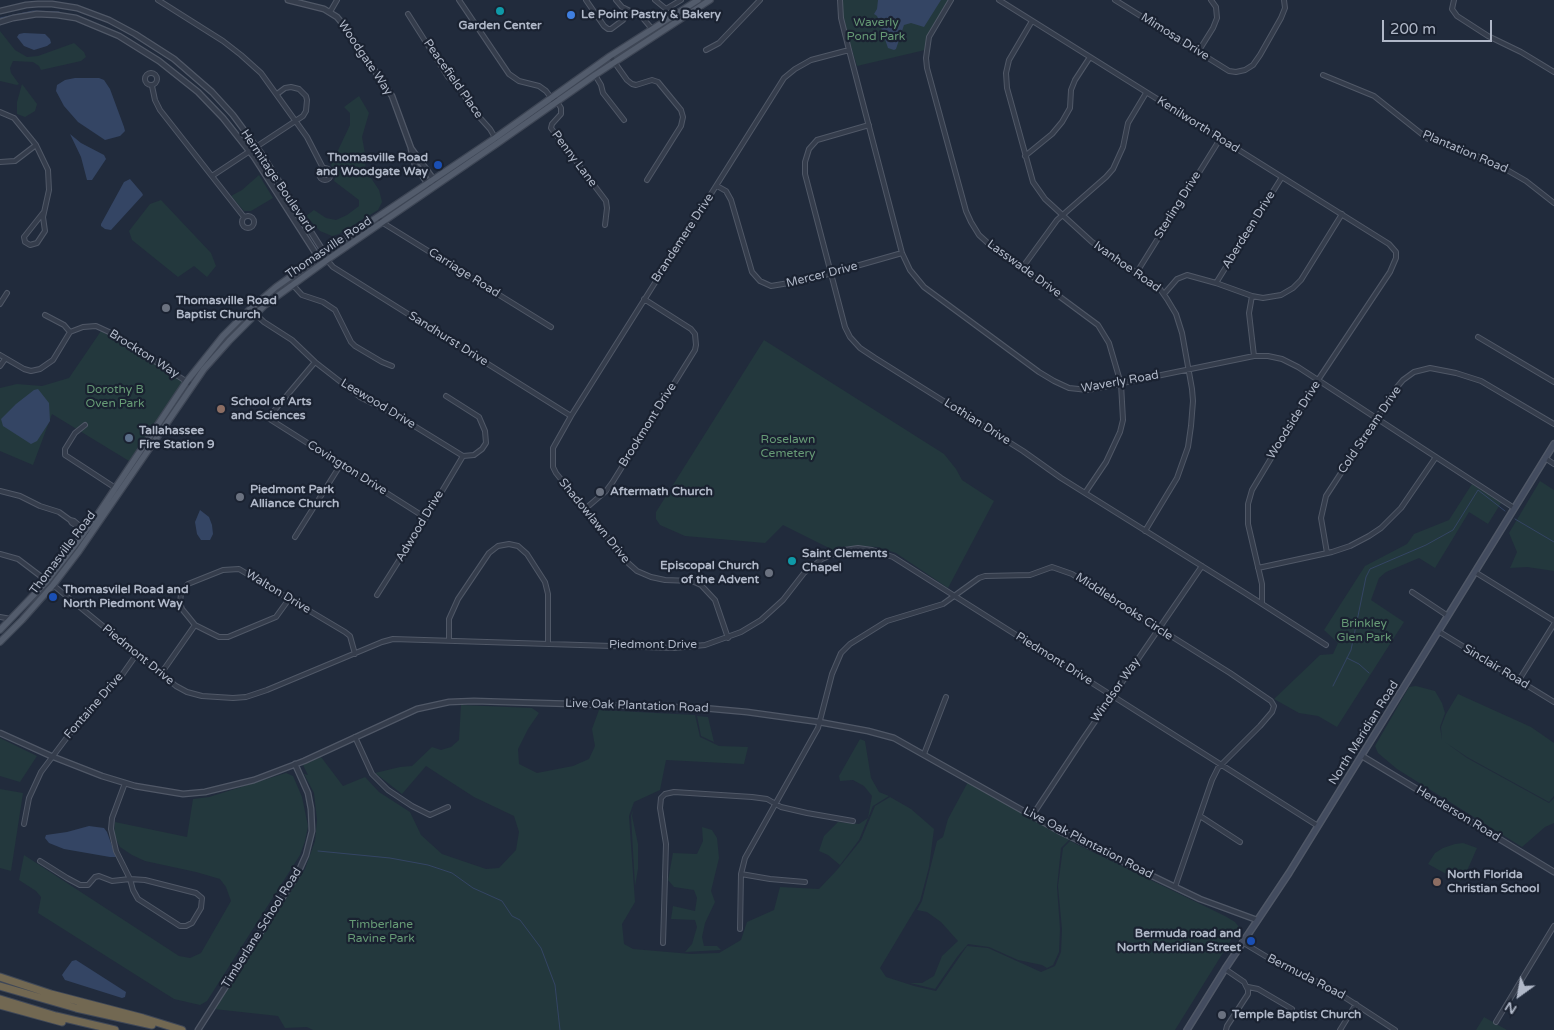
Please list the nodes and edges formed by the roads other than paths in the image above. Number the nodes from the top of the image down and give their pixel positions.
1 (158, 0) edge
2 (288, 0) edge
3 (338, 0) edge
4 (459, 0) edge
5 (586, 0) edge
6 (616, 0) edge
7 (655, 0) edge
8 (681, 0) edge
9 (710, 0) edge
10 (760, 0) edge
11 (840, 0) edge
12 (951, 0) edge
13 (999, 0) edge
14 (1115, 0) edge
15 (1211, 0) edge
16 (1284, 0) edge
17 (1454, 0) edge
18 (696, 4) edge
19 (0, 11) edge
20 (629, 11) junction
21 (330, 12) junction
22 (408, 14) dead end
23 (1032, 21) junction
24 (0, 22) edge
25 (652, 30) junction
26 (656, 35) junction
27 (706, 50) dead end
28 (849, 50) junction
29 (1198, 52) junction
30 (610, 56) junction
31 (1090, 57) junction
32 (614, 61) junction
33 (1554, 72) edge
34 (595, 75) junction
35 (1322, 76) dead end
36 (152, 86) dead end
37 (1146, 92) junction
38 (277, 94) junction
39 (554, 100) junction
40 (0, 112) edge
41 (296, 120) junction
42 (624, 120) dead end
43 (869, 125) junction
44 (1220, 138) junction
45 (497, 141) junction
46 (36, 145) junction
47 (256, 146) junction
48 (411, 148) junction
49 (249, 151) junction
50 (1025, 156) junction
51 (0, 162) edge
52 (323, 168) dead end
53 (212, 176) junction
54 (1282, 177) junction
55 (433, 179) junction
56 (647, 180) dead end
57 (427, 183) junction
58 (437, 185) junction
59 (716, 186) junction
60 (431, 189) junction
61 (1554, 203) edge
62 (44, 213) junction
63 (1342, 214) junction
64 (1062, 215) junction
65 (244, 217) dead end
66 (378, 217) junction
67 (383, 223) junction
68 (605, 224) dead end
69 (324, 252) junction
70 (1396, 252) joint
71 (902, 253) junction
72 (318, 257) junction
73 (327, 260) junction
74 (1022, 268) junction
75 (1136, 272) junction
76 (831, 273) junction
77 (1216, 283) junction
78 (292, 284) junction
79 (7, 293) dead end
80 (1164, 294) junction
81 (1252, 296) junction
82 (644, 299) junction
83 (0, 304) edge
84 (250, 309) junction
85 (45, 314) dead end
86 (256, 315) junction
87 (551, 327) dead end
88 (70, 332) junction
89 (1478, 337) dead end
90 (0, 355) edge
91 (1254, 356) junction
92 (6, 359) junction
93 (316, 362) junction
94 (0, 366) edge
95 (392, 366) dead end
96 (1190, 370) junction
97 (1318, 380) junction
98 (1554, 382) edge
99 (190, 383) junction
100 (1121, 384) junction
101 (446, 396) dead end
102 (571, 416) junction
103 (1376, 418) junction
104 (1554, 424) edge
105 (84, 425) dead end
106 (161, 425) junction
107 (1554, 444) edge
108 (463, 456) junction
109 (134, 458) junction
110 (1436, 458) junction
111 (1545, 458) junction
112 (140, 462) junction
113 (552, 462) joint
114 (341, 464) junction
115 (1554, 464) edge
116 (115, 487) junction
117 (0, 491) edge
118 (121, 491) junction
119 (1085, 493) junction
120 (1514, 508) junction
121 (585, 509) junction
122 (426, 518) junction
123 (84, 530) junction
124 (1146, 531) junction
125 (91, 535) junction
126 (295, 537) dead end
127 (1327, 553) junction
128 (0, 554) edge
129 (1202, 566) junction
130 (1258, 568) junction
131 (1475, 572) junction
132 (47, 581) junction
133 (53, 585) junction
134 (1412, 592) dead end
135 (377, 595) dead end
136 (955, 596) junction
137 (289, 599) junction
138 (1262, 603) junction
139 (1448, 616) junction
140 (0, 618) edge
141 (11, 619) junction
142 (1554, 622) edge
143 (195, 624) junction
144 (17, 625) junction
145 (1159, 629) junction
146 (1, 630) edge
147 (1438, 632) junction
148 (728, 638) junction
149 (449, 641) junction
150 (0, 642) edge
151 (548, 644) junction
152 (1326, 645) dead end
153 (356, 654) junction
154 (136, 655) junction
155 (160, 675) junction
156 (1518, 680) junction
157 (1113, 696) junction
158 (946, 697) dead end
159 (1554, 702) edge
160 (820, 722) junction
161 (0, 733) edge
162 (355, 737) junction
163 (924, 754) junction
164 (51, 756) junction
165 (1362, 756) junction
166 (296, 764) junction
167 (1220, 764) junction
168 (125, 783) junction
169 (775, 804) junction
170 (448, 807) dead end
171 (1032, 816) junction
172 (1200, 816) junction
173 (853, 821) dead end
174 (24, 824) dead end
175 (1318, 826) junction
176 (1240, 842) dead end
177 (40, 862) dead end
178 (1554, 872) edge
179 (741, 874) junction
180 (130, 879) junction
181 (805, 882) dead end
182 (1175, 887) junction
183 (1257, 920) junction
184 (1554, 926) edge
185 (740, 929) dead end
186 (1242, 942) junction
187 (663, 943) dead end
188 (1225, 969) junction
189 (0, 977) edge
190 (0, 986) edge
191 (1248, 987) junction
192 (0, 999) edge
193 (0, 1004) edge
194 (1356, 1004) junction
195 (1292, 1009) dead end
196 (1496, 1022) dead end
197 (101, 1030) edge
198 (115, 1030) edge
199 (182, 1030) edge
200 (198, 1030) edge
201 (1187, 1030) edge
202 (1226, 1030) edge
203 (1340, 1030) edge
204 (1395, 1030) edge

1 - 38 street
2 - 21 street, Woodgate Way
3 - 21 street
4 - 39 street
5 - 20 street
6 - 20 street
7 - 8 street
9 - 18 main road, Thomasville Road
10 - 27 street
11 - 28 street, Waverly Road
12 - 74 street, Lasswade Drive
13 - 23 street, Kenilworth Road
14 - 29 street, Mimosa Drive
15 - 29 street
16 - 29 street, Mimosa Drive
17 - 33 street
18 - 25 main road, Thomasville Road
18 - 26 main road, Thomasville Road
19 - 47 street, Hermitage Boulevard
20 - 25 street
21 - 48 street, Woodgate Way
22 - 45 street, Peacefield Place
23 - 31 street, Kenilworth Road
23 - 50 street, Ivanhoe Road
24 - 49 street, Hermitage Boulevard
25 - 26 main road
25 - 30 main road, Thomasville Road
26 - 32 main road, Thomasville Road
28 - 43 street, Waverly Road
28 - 59 street, Brandemere Drive
30 - 32 street
30 - 39 main road, Thomasville Road
31 - 37 street, Kenilworth Road
31 - 50 street
32 - 34 main road, Thomasville Road
32 - 56 street
34 - 39 main road, Thomasville Road
34 - 42 street
35 - 61 street, Plantation Road
36 - 53 street
37 - 44 street, Kenilworth Road
37 - 64 street
38 - 41 street
38 - 41 street
39 - 45 main road, Thomasville Road
39 - 68 street, Penny Lane
40 - 46 street
41 - 47 street
41 - 52 street
43 - 71 street, Waverly Road
43 - 76 street, Lothian Drive
44 - 54 street, Kenilworth Road
44 - 75 street, Sterling Drive
45 - 55 main road, Thomasville Road
45 - 58 main road, Thomasville Road
46 - 51 street
46 - 62 street
47 - 49 street
47 - 69 street, Hermitage Boulevard
48 - 55 street, Woodgate Way
48 - 57 street, Woodgate Way
49 - 53 street
49 - 72 street, Hermitage Boulevard
50 - 64 street, Ivanhoe Road
53 - 65 street
54 - 63 street, Kenilworth Road
54 - 77 street, Aberdeen Drive
55 - 57 main road, Thomasville Road
55 - 58 street, Woodgate Way
57 - 60 street, Woodgate Way
57 - 66 main road, Thomasville Road
58 - 60 main road, Thomasville Road
59 - 76 street, Mercer Drive
59 - 82 street, Brandemere Drive
60 - 67 main road, Thomasville Road
62 - 62 street
63 - 70 street, Kenilworth Road
63 - 81 street
64 - 74 street
64 - 75 street, Ivanhoe Road
66 - 67 street, Carriage Road
66 - 69 main road, Thomasville Road
67 - 73 main road, Thomasville Road
67 - 87 street, Carriage Road
69 - 72 main road, Thomasville Road
69 - 73 street, Hermitage Boulevard
70 - 97 street, Woodside Drive
71 - 76 street, Mercer Drive
71 - 100 street, Waverly Road
72 - 73 street
72 - 84 main road, Thomasville Road
73 - 78 main road, Thomasville Road
73 - 102 street, Sandhurst Drive
74 - 100 street, Lasswade Drive
75 - 80 street, Ivanhoe Road
76 - 119 street, Lothian Drive
77 - 80 street
77 - 81 street
78 - 86 main road, Thomasville Road
78 - 95 street
79 - 83 street
80 - 96 street, Ivanhoe Road
81 - 91 street
82 - 102 street, Brandemere Drive
82 - 121 street, Brookmont Drive
84 - 86 street, Leewood Drive
84 - 99 main road, Thomasville Road
85 - 88 street
86 - 93 street, Leewood Drive
86 - 99 main road, Thomasville Road
88 - 92 street
88 - 99 street, Brockton Way
89 - 98 street
90 - 92 street
91 - 96 street, Waverly Road
91 - 97 street, Waverly Road
92 - 94 street
93 - 108 street, Leewood Drive
93 - 114 street, Covington Drive
96 - 100 street, Waverly Road
96 - 124 street, Ivanhoe Road
97 - 103 street, Waverly Road
97 - 130 street, Woodside Drive
99 - 106 main road, Thomasville Road
100 - 119 street, Lasswade Drive
101 - 108 street
102 - 113 street, Brandemere Drive
103 - 104 street, Cold Stream Drive
103 - 110 street, Waverly Road
103 - 127 street, Cold Stream Drive
105 - 116 street
106 - 109 main road, Thomasville Road
106 - 112 main road, Thomasville Road
107 - 111 main road, North Meridian Road
108 - 122 street, Adwood Drive
109 - 112 main road
109 - 116 main road, Thomasville Road
110 - 120 street, Waverly Road
110 - 127 street
111 - 115 street
111 - 120 main road, North Meridian Road
112 - 118 main road, Thomasville Road
113 - 121 street, Shadowlawn Drive
114 - 122 street, Covington Drive
114 - 126 street
116 - 118 street
116 - 123 main road, Thomasville Road
117 - 123 street
118 - 125 main road, Thomasville Road
119 - 124 street, Lothian Drive
120 - 131 main road, North Meridian Road
121 - 148 street, Shadowlawn Drive
122 - 135 street, Adwood Drive
123 - 125 street
123 - 132 main road, Thomasville Road
124 - 129 street, Lothian Drive
125 - 133 main road, Thomasville Road
127 - 130 street
128 - 132 street, Piedmont Drive
129 - 138 street, Lothian Drive
129 - 145 street, Windsor Way
130 - 138 street, Woodside Drive
131 - 139 main road, North Meridian Road
131 - 142 street
132 - 133 street, Piedmont Drive
132 - 141 main road, Thomasville Road
133 - 144 main road, Thomasville Road
133 - 154 street, Piedmont Drive
134 - 139 street
136 - 145 street, Middlebrooks Circle
136 - 148 street, Piedmont Drive
136 - 157 street, Piedmont Drive
136 - 160 street, Middlebrooks Circle
137 - 143 street
137 - 143 street, Walton Drive
137 - 153 street, Walton Drive
138 - 152 street, Lothian Drive
139 - 147 main road, North Meridian Road
140 - 141 street
140 - 146 street
141 - 144 main road
141 - 146 main road, Thomasville Road
142 - 156 street
143 - 155 street
144 - 150 main road, Thomasville Road
145 - 157 street, Windsor Way
145 - 167 street, Middlebrooks Circle
147 - 156 street, Sinclair Road
147 - 165 main road, North Meridian Road
148 - 151 street, Piedmont Drive
149 - 151 street, Piedmont Drive
149 - 151 street
149 - 153 street, Piedmont Drive
153 - 155 street, Piedmont Drive
154 - 155 street, Piedmont Drive
154 - 164 street, Fontaine Drive
156 - 159 street, Sinclair Road
157 - 167 street, Piedmont Drive
157 - 171 street, Windsor Way
158 - 163 street
160 - 162 street, Live Oak Plantation Road
160 - 163 street, Live Oak Plantation Road
160 - 169 street, Middlebrooks Circle
161 - 164 street, Live Oak Plantation Road
162 - 166 street, Live Oak Plantation Road
162 - 170 street
163 - 171 street, Live Oak Plantation Road
164 - 168 street, Live Oak Plantation Road
164 - 174 street, Fontaine Drive
165 - 175 main road, North Meridian Road
165 - 178 street, Henderson Road
166 - 168 street, Live Oak Plantation Road
166 - 200 street, Timberlane School Road
167 - 172 street, Middlebrooks Circle
167 - 175 street, Piedmont Drive
168 - 180 street
169 - 173 street
169 - 179 street, Middlebrooks Circle
169 - 187 street
171 - 182 street, Live Oak Plantation Road
172 - 176 street
172 - 182 street, Middlebrooks Circle
175 - 183 main road, North Meridian Road
177 - 180 street
179 - 181 street
179 - 185 street, Middlebrooks Circle
180 - 180 street
182 - 183 street, Live Oak Plantation Road
183 - 186 main road, North Meridian Road
184 - 196 street
186 - 188 main road, North Meridian Road
186 - 194 street, Bermuda Road
188 - 191 street
188 - 201 main road, North Meridian Road
189 - 199 highway
190 - 199 highway
191 - 195 street
191 - 202 street
192 - 198 highway
193 - 197 highway
194 - 203 street
194 - 204 street, Bermuda Road

